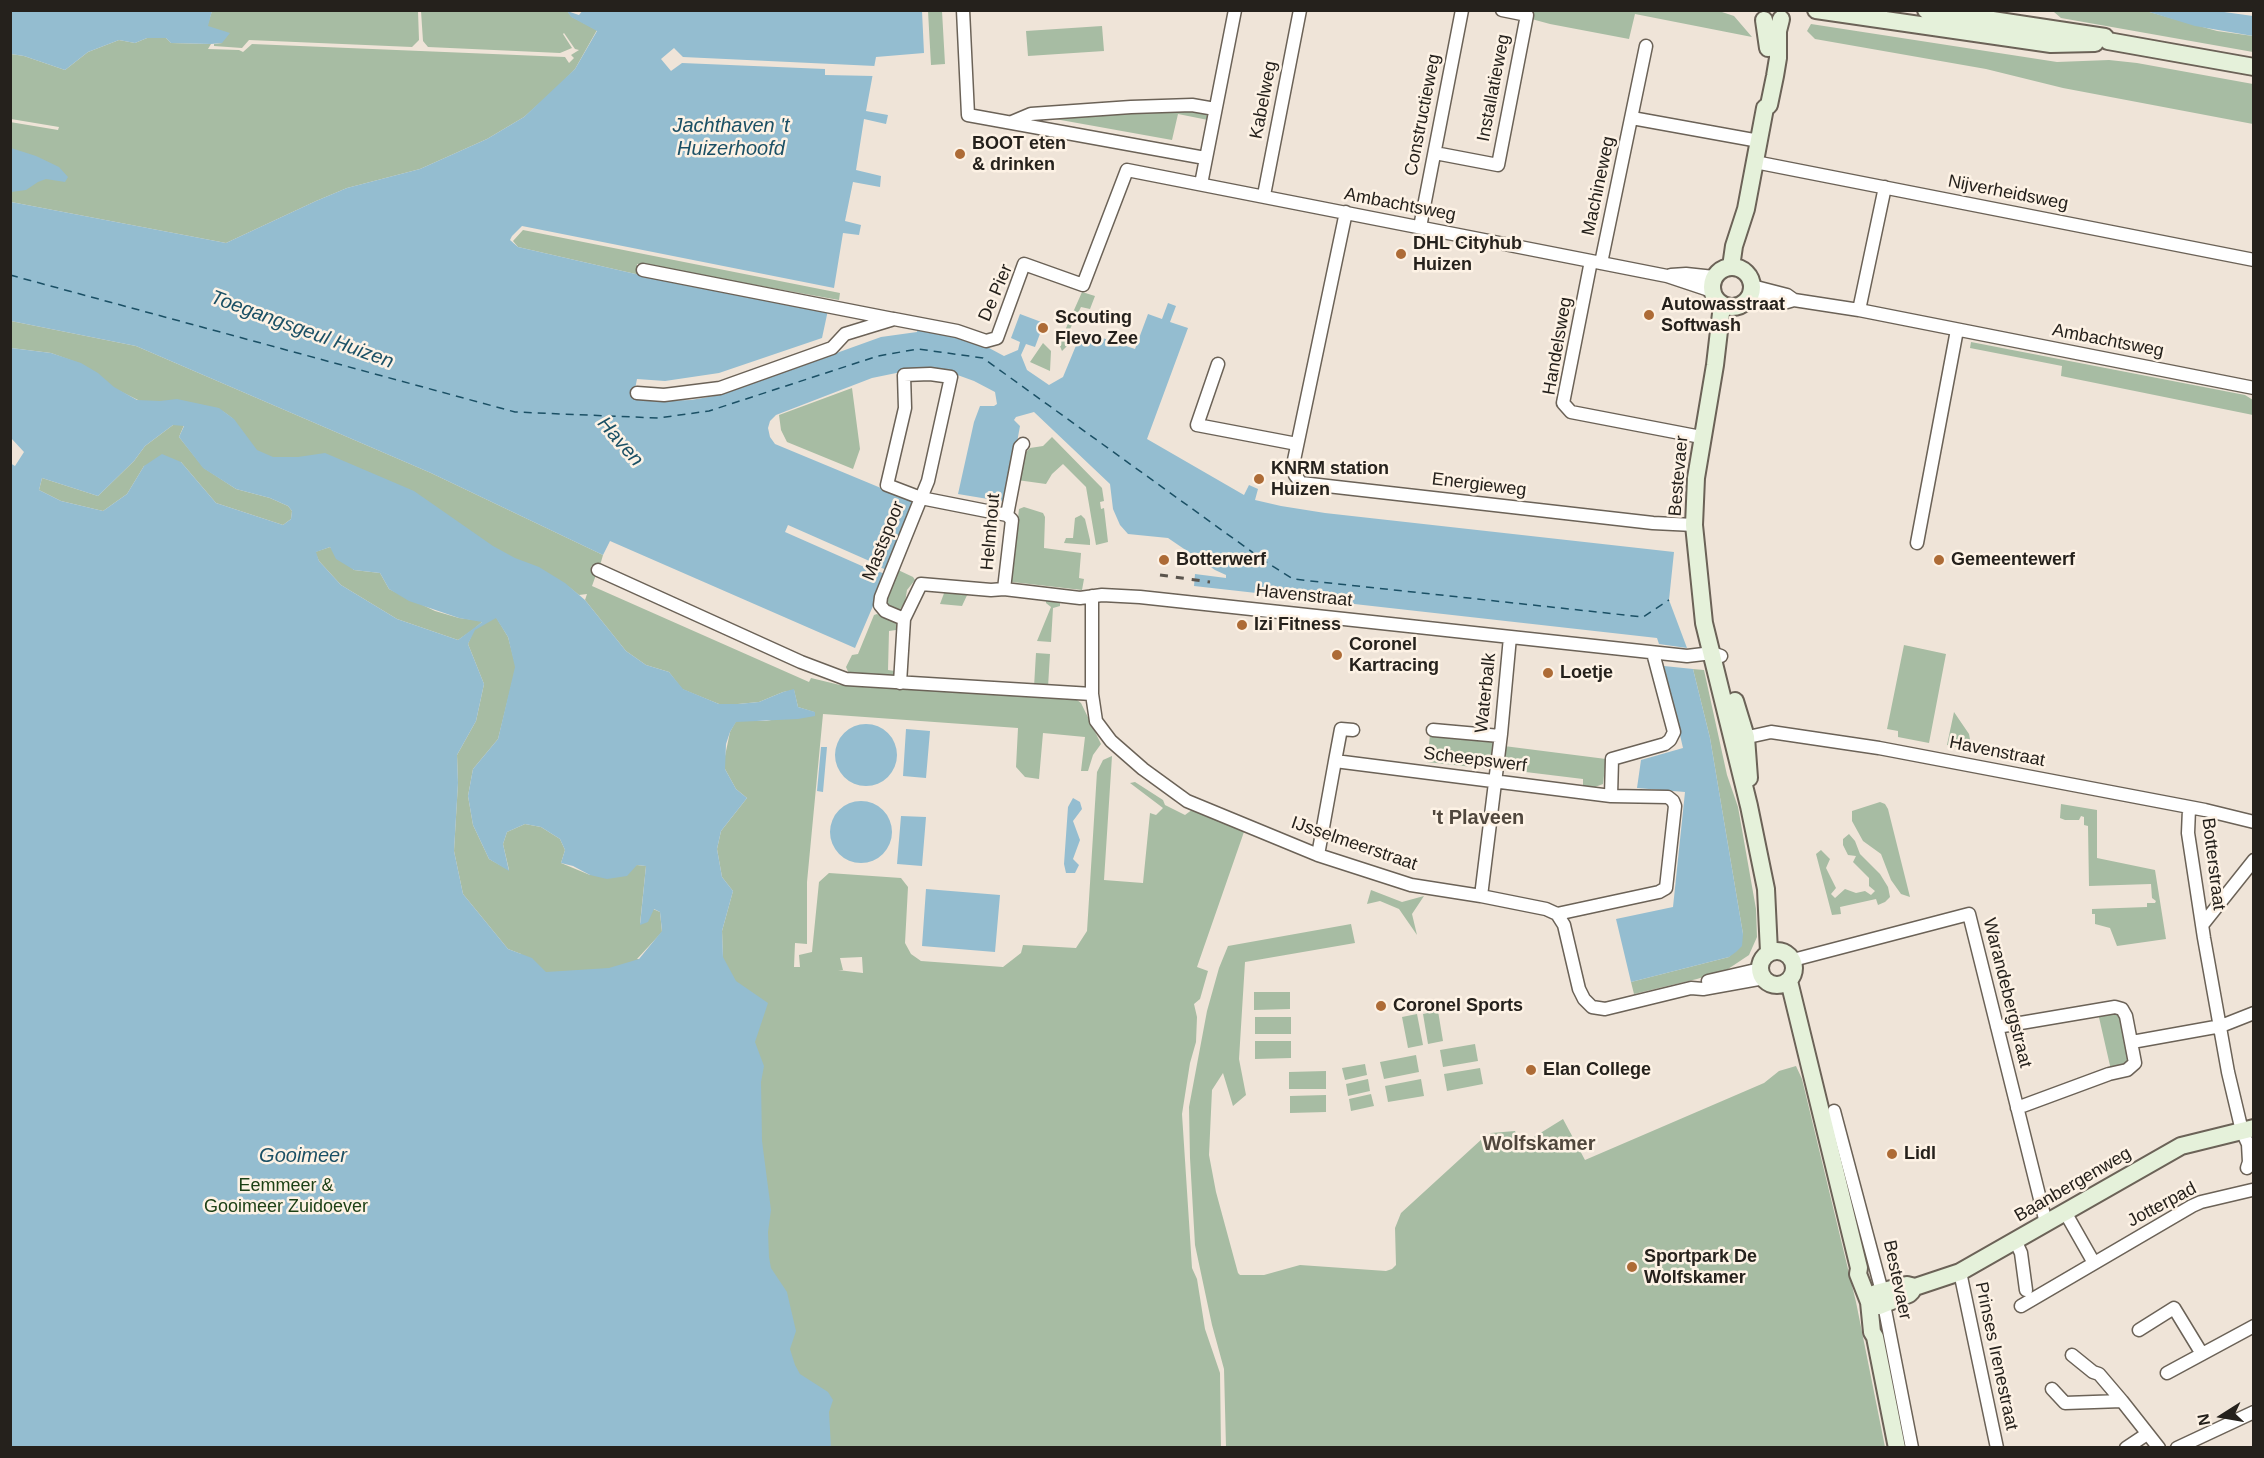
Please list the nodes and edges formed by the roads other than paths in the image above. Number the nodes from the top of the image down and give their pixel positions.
1 (963, 10) edge
2 (1235, 10) edge
3 (1300, 10) edge
4 (1462, 10) edge
5 (1502, 10) edge
6 (1816, 10) edge
7 (1926, 10) edge
8 (1772, 15) edge
9 (2022, 25) edge
10 (1646, 46) dead end
11 (2253, 67) edge
12 (1215, 109) junction
13 (1632, 118) junction
14 (1012, 122) junction
15 (1759, 141) junction
16 (1435, 153) junction
17 (1205, 158) junction
18 (1755, 162) junction
19 (1127, 170) joint
20 (1201, 184) junction
21 (1885, 187) junction
22 (1264, 195) junction
23 (1346, 212) junction
24 (1420, 227) junction
25 (2253, 260) edge
26 (1596, 262) junction
27 (1736, 268) junction
28 (643, 270) dead end
29 (1713, 284) junction
30 (1739, 299) junction
31 (1859, 310) junction
32 (894, 319) junction
33 (1957, 330) junction
34 (1218, 363) dead end
35 (2253, 388) edge
36 (637, 393) dead end
37 (1701, 436) junction
38 (1023, 444) dead end
39 (1297, 444) junction
40 (921, 498) junction
41 (1007, 515) junction
42 (1694, 525) junction
43 (1917, 543) dead end
44 (598, 570) dead end
45 (1004, 589) junction
46 (1092, 596) junction
47 (904, 619) junction
48 (1510, 637) junction
49 (1653, 653) junction
50 (1717, 655) junction
51 (900, 683) junction
52 (1092, 694) junction
53 (1353, 730) dead end
54 (1433, 730) dead end
55 (1500, 736) junction
56 (1739, 739) junction
57 (1335, 761) junction
58 (1495, 781) junction
59 (1611, 796) junction
60 (2189, 808) junction
61 (2253, 822) edge
62 (1317, 855) junction
63 (2253, 860) edge
64 (1481, 896) junction
65 (1557, 914) junction
66 (2203, 924) junction
67 (1781, 954) junction
68 (1773, 978) junction
69 (2253, 1013) edge
70 (2221, 1026) junction
71 (1997, 1027) junction
72 (2132, 1041) junction
73 (2017, 1108) junction
74 (1832, 1119) junction
75 (2248, 1130) edge
76 (2253, 1192) edge
77 (2065, 1212) junction
78 (2046, 1222) junction
79 (2015, 1240) junction
80 (2094, 1263) junction
81 (1960, 1272) junction
82 (2026, 1290) dead end
83 (1878, 1299) junction
84 (2020, 1306) dead end
85 (2253, 1326) edge
86 (2139, 1330) dead end
87 (2202, 1354) junction
88 (2072, 1355) dead end
89 (2167, 1372) dead end
90 (2052, 1389) dead end
91 (2122, 1401) junction
92 (2253, 1412) edge
93 (2147, 1434) junction
94 (1897, 1448) edge
95 (1912, 1448) edge
96 (1997, 1448) edge
97 (2126, 1448) edge
98 (2159, 1448) edge
99 (2177, 1448) edge

1 - 14 street
2 - 12 street
3 - 22 street, Kabelweg
4 - 16 street, Constructieweg
5 - 16 street, Installatieweg
6 - 9 street
7 - 9 street
8 - 15 street
9 - 11 street
10 - 13 street, Machineweg
12 - 14 street
12 - 17 street
13 - 15 street, Machineweg
13 - 26 street, Machineweg
14 - 17 street
15 - 18 street
16 - 24 street, Constructieweg
17 - 20 street
18 - 21 street, Nijverheidsweg
18 - 27 street
19 - 20 street, Ambachtsweg
19 - 32 street, De Pier
20 - 22 street, Ambachtsweg
21 - 25 street, Nijverheidsweg
21 - 31 street
22 - 23 street, Ambachtsweg
23 - 24 street, Ambachtsweg
23 - 39 street, Energieweg
24 - 26 street, Ambachtsweg
26 - 29 street, Ambachtsweg
26 - 37 street, Handelsweg
27 - 29 street
27 - 30 street
28 - 32 street, De Pier
29 - 30 street
30 - 31 street, Ambachtsweg
30 - 37 street, Bestevaer
31 - 33 street, Ambachtsweg
32 - 36 street, De Pier
33 - 35 street, Ambachtsweg
33 - 43 street
34 - 39 street
37 - 42 street, Bestevaer
38 - 41 street, Helmhout
39 - 42 street, Energieweg
40 - 40 street
40 - 41 street
40 - 47 street, Mastspoor
41 - 45 street, Helmhout
42 - 50 street, Bestevaer
44 - 51 street
45 - 46 street, Havenstraat
45 - 47 street, Havenstraat
46 - 48 street, Havenstraat
46 - 52 street, IJsselmeerstraat
47 - 51 street
48 - 49 street, Havenstraat
48 - 55 street, Waterbalk
49 - 50 street, Havenstraat
49 - 59 street
50 - 56 street, Bestevaer
51 - 52 street
52 - 62 street, IJsselmeerstraat
53 - 57 street
54 - 55 street, Scheepswerf
55 - 58 street, Waterbalk
56 - 60 street, Havenstraat
56 - 67 street, Bestevaer
57 - 58 street, Scheepswerf
57 - 62 street
58 - 59 street, Scheepswerf
58 - 64 street, Waterbalk
59 - 65 street, Scheepswerf
60 - 61 street, Havenstraat
60 - 66 street, Botterstraat
62 - 64 street, IJsselmeerstraat
63 - 66 street, Botterstraat
64 - 65 street, IJsselmeerstraat
65 - 68 street
66 - 70 street, Botterstraat
67 - 68 street
67 - 68 street, Bestevaer
67 - 71 street, Warandebergstraat
68 - 74 street, Bestevaer
69 - 70 street
70 - 72 street
70 - 75 street, Botterstraat
71 - 72 street
71 - 73 street, Warandebergstraat
72 - 73 street
73 - 78 street, Warandebergstraat
74 - 83 street, Bestevaer
74 - 83 street, Bestevaer
75 - 76 street, Botterstraat
75 - 77 street, Baanbergenweg
76 - 80 street, Jotterpad
77 - 78 street, Baanbergenweg
77 - 80 street
78 - 79 street, Baanbergenweg
79 - 81 street, Baanbergenweg
79 - 82 street
80 - 84 street, Jotterpad
81 - 83 street, Baanbergenweg
81 - 96 street, Prinses Irenestraat
83 - 94 street, Bestevaer
83 - 95 street, Bestevaer
85 - 87 street
86 - 87 street
87 - 89 street
88 - 91 street
90 - 91 street
91 - 93 street
92 - 99 street
93 - 97 street
93 - 98 street

